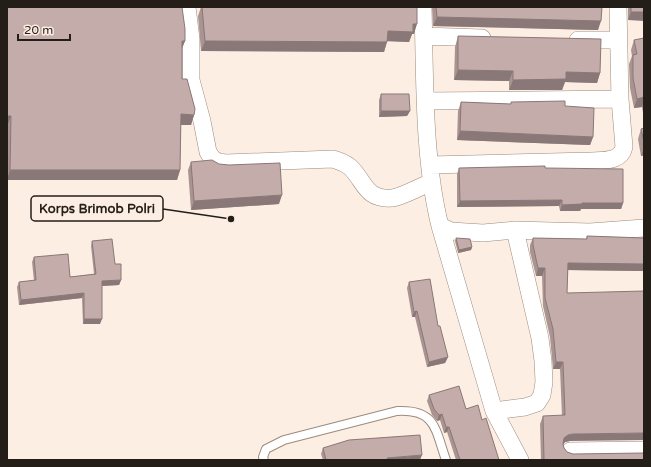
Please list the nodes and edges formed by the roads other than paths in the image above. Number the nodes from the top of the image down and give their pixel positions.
1 (187, 7) edge
2 (423, 7) edge
3 (618, 7) edge
4 (424, 36) junction
5 (494, 38) edge
6 (564, 39) edge
7 (618, 40) junction
8 (620, 99) junction
9 (426, 101) junction
10 (430, 165) junction
11 (432, 182) junction
12 (440, 226) junction
13 (644, 228) edge
14 (515, 230) junction
15 (494, 411) junction
16 (570, 450) dead end
17 (644, 450) edge
18 (264, 460) edge
19 (446, 460) edge
20 (520, 460) edge

1 - 11 street
2 - 4 street
3 - 7 street
4 - 5 street
4 - 9 street
6 - 7 street
7 - 8 street
8 - 9 street
8 - 10 street
9 - 10 street
10 - 11 street
11 - 12 street
12 - 14 street
12 - 15 street
13 - 14 street
14 - 15 street
15 - 20 street
16 - 17 street
18 - 19 lane

